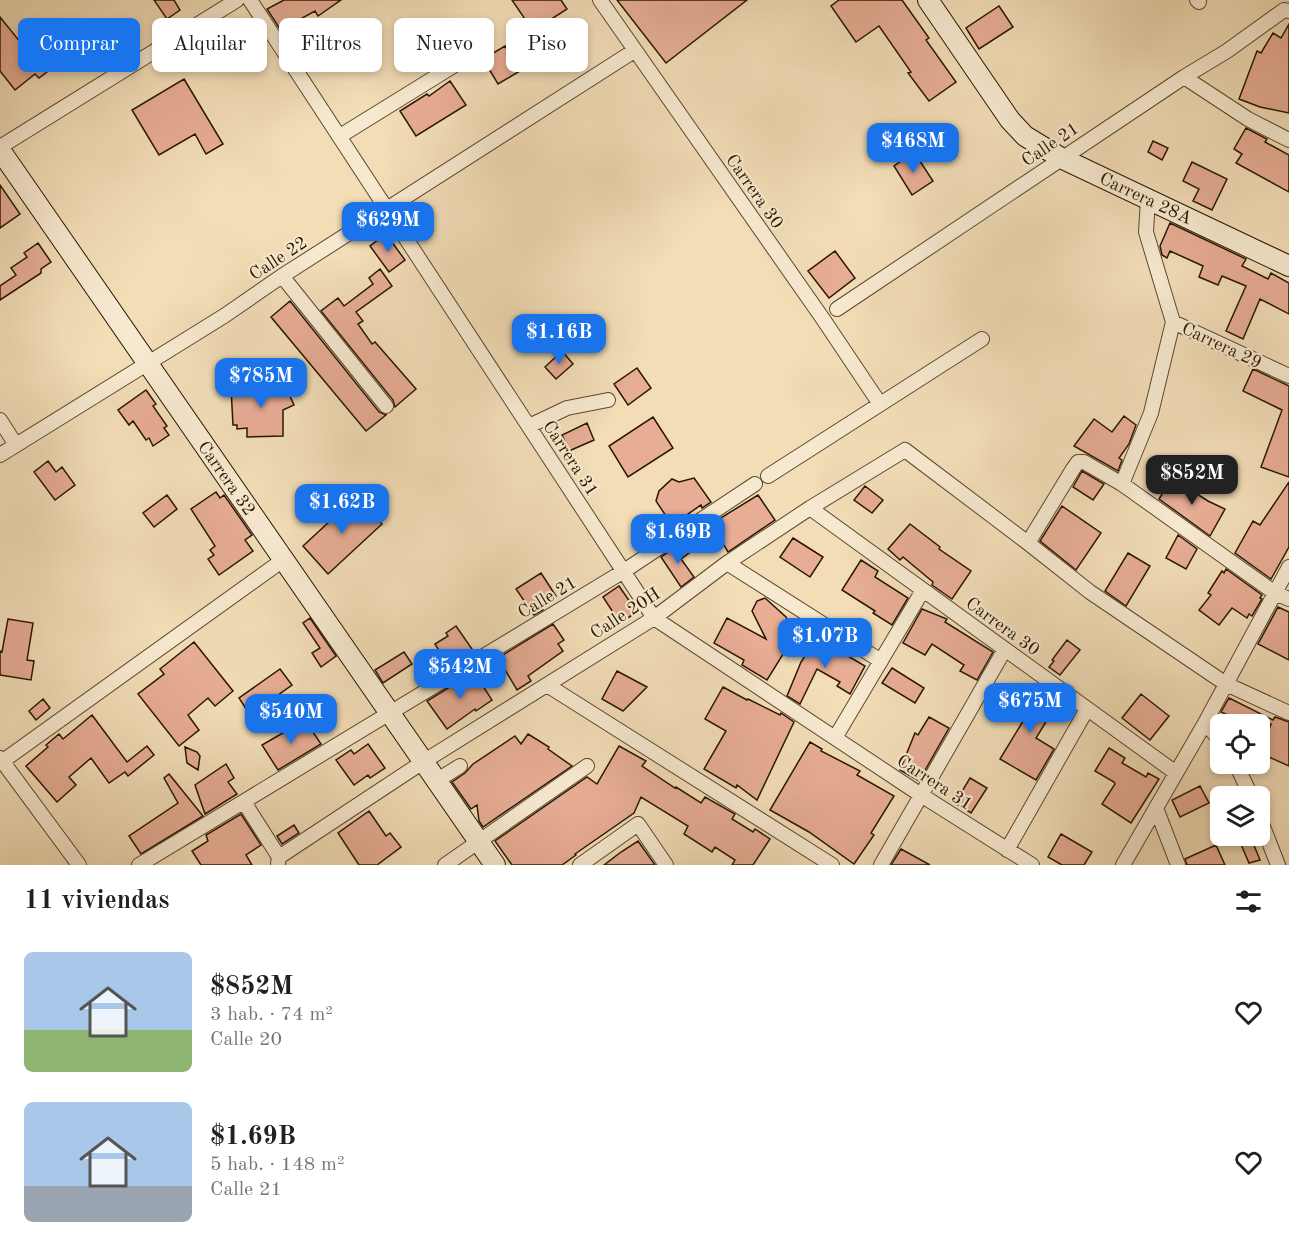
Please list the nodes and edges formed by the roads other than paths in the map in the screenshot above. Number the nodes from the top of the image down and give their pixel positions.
1 (237, 0) edge
2 (250, 0) edge
3 (600, 0) edge
4 (928, 0) edge
5 (1286, 10) edge
6 (634, 51) junction
7 (444, 72) edge
8 (1184, 77) junction
9 (340, 136) junction
10 (1289, 140) edge
11 (0, 149) edge
12 (1061, 158) junction
13 (1148, 199) junction
14 (388, 210) junction
15 (1289, 266) edge
16 (282, 276) junction
17 (837, 309) dead end
18 (1173, 322) junction
19 (982, 339) dead end
20 (147, 362) junction
21 (1289, 376) edge
22 (608, 400) dead end
23 (880, 404) junction
24 (386, 406) dead end
25 (0, 420) edge
26 (529, 426) junction
27 (16, 445) junction
28 (0, 455) edge
29 (768, 476) dead end
30 (755, 484) dead end
31 (1122, 484) junction
32 (810, 508) junction
33 (1028, 543) junction
34 (283, 560) junction
35 (727, 563) junction
36 (1289, 567) edge
37 (624, 571) junction
38 (923, 590) junction
39 (1275, 593) junction
40 (1289, 599) edge
41 (654, 618) junction
42 (1005, 649) junction
43 (881, 661) junction
44 (1226, 684) junction
45 (547, 685) junction
46 (1088, 709) junction
47 (1289, 713) edge
48 (389, 714) junction
49 (1205, 723) junction
50 (1210, 729) edge
51 (835, 738) junction
52 (1, 761) edge
53 (423, 762) junction
54 (460, 766) dead end
55 (587, 766) dead end
56 (1176, 773) junction
57 (436, 781) junction
58 (921, 795) junction
59 (244, 802) junction
60 (1156, 808) junction
61 (479, 842) junction
62 (1270, 845) edge
63 (1007, 850) junction
64 (278, 861) edge
65 (79, 865) edge
66 (139, 865) edge
67 (446, 865) edge
68 (495, 865) edge
69 (579, 865) edge
70 (666, 865) edge
71 (832, 865) edge
72 (880, 865) edge
73 (1032, 865) edge
74 (1123, 865) edge
75 (1178, 865) edge
76 (1278, 865) edge

1 - 11 street
2 - 9 street, Carrera 31
3 - 6 street, Carrera 30
4 - 12 street, Carrera 28A
5 - 8 street, Calle 21
6 - 14 street, Calle 22
6 - 23 street, Carrera 30
7 - 9 street
8 - 10 street
8 - 12 street, Calle 21
9 - 14 street, Carrera 31
11 - 20 street, Carrera 32
12 - 13 street, Carrera 28A
12 - 17 street, Calle 21
13 - 15 street, Carrera 28A
13 - 18 street, Carrera 29
14 - 16 street, Calle 22
14 - 26 street, Carrera 31
16 - 20 street, Calle 22
16 - 24 street
18 - 21 street, Carrera 29
18 - 31 street
19 - 23 street
20 - 27 street, Calle 22
20 - 34 street, Carrera 32
22 - 26 street
23 - 29 street
25 - 27 street
26 - 37 street, Carrera 31
27 - 28 street, Calle 22
30 - 37 street, Calle 21
31 - 33 street
31 - 39 street
32 - 33 street, Calle 20H
32 - 35 street, Calle 20H
32 - 38 street, Carrera 30
33 - 44 street
34 - 48 street, Carrera 32
34 - 52 street
35 - 41 street, Calle 20H
35 - 43 street
36 - 39 street
37 - 41 street, Carrera 31
37 - 48 street, Calle 21
38 - 42 street, Carrera 30
38 - 43 street
39 - 40 street
39 - 44 street
41 - 45 street, Calle 20H
41 - 51 street, Carrera 31
42 - 46 street, Carrera 30
42 - 58 street
43 - 51 street
44 - 47 street
44 - 49 street
45 - 53 street, Calle 20H
45 - 71 street
46 - 56 street, Carrera 30
46 - 63 street
48 - 53 street, Carrera 32
48 - 59 street, Calle 21
49 - 50 street
49 - 56 street
51 - 58 street, Carrera 31
52 - 65 street
53 - 57 street, Carrera 32
53 - 64 street, Calle 20H
54 - 57 street
55 - 61 street
56 - 60 street
57 - 61 street, Carrera 32
58 - 63 street, Carrera 31
58 - 72 street
59 - 64 street
59 - 66 street, Calle 21
60 - 74 street
60 - 75 street
61 - 67 street
61 - 68 street, Carrera 32
62 - 76 street
63 - 73 street, Carrera 31
69 - 70 street

